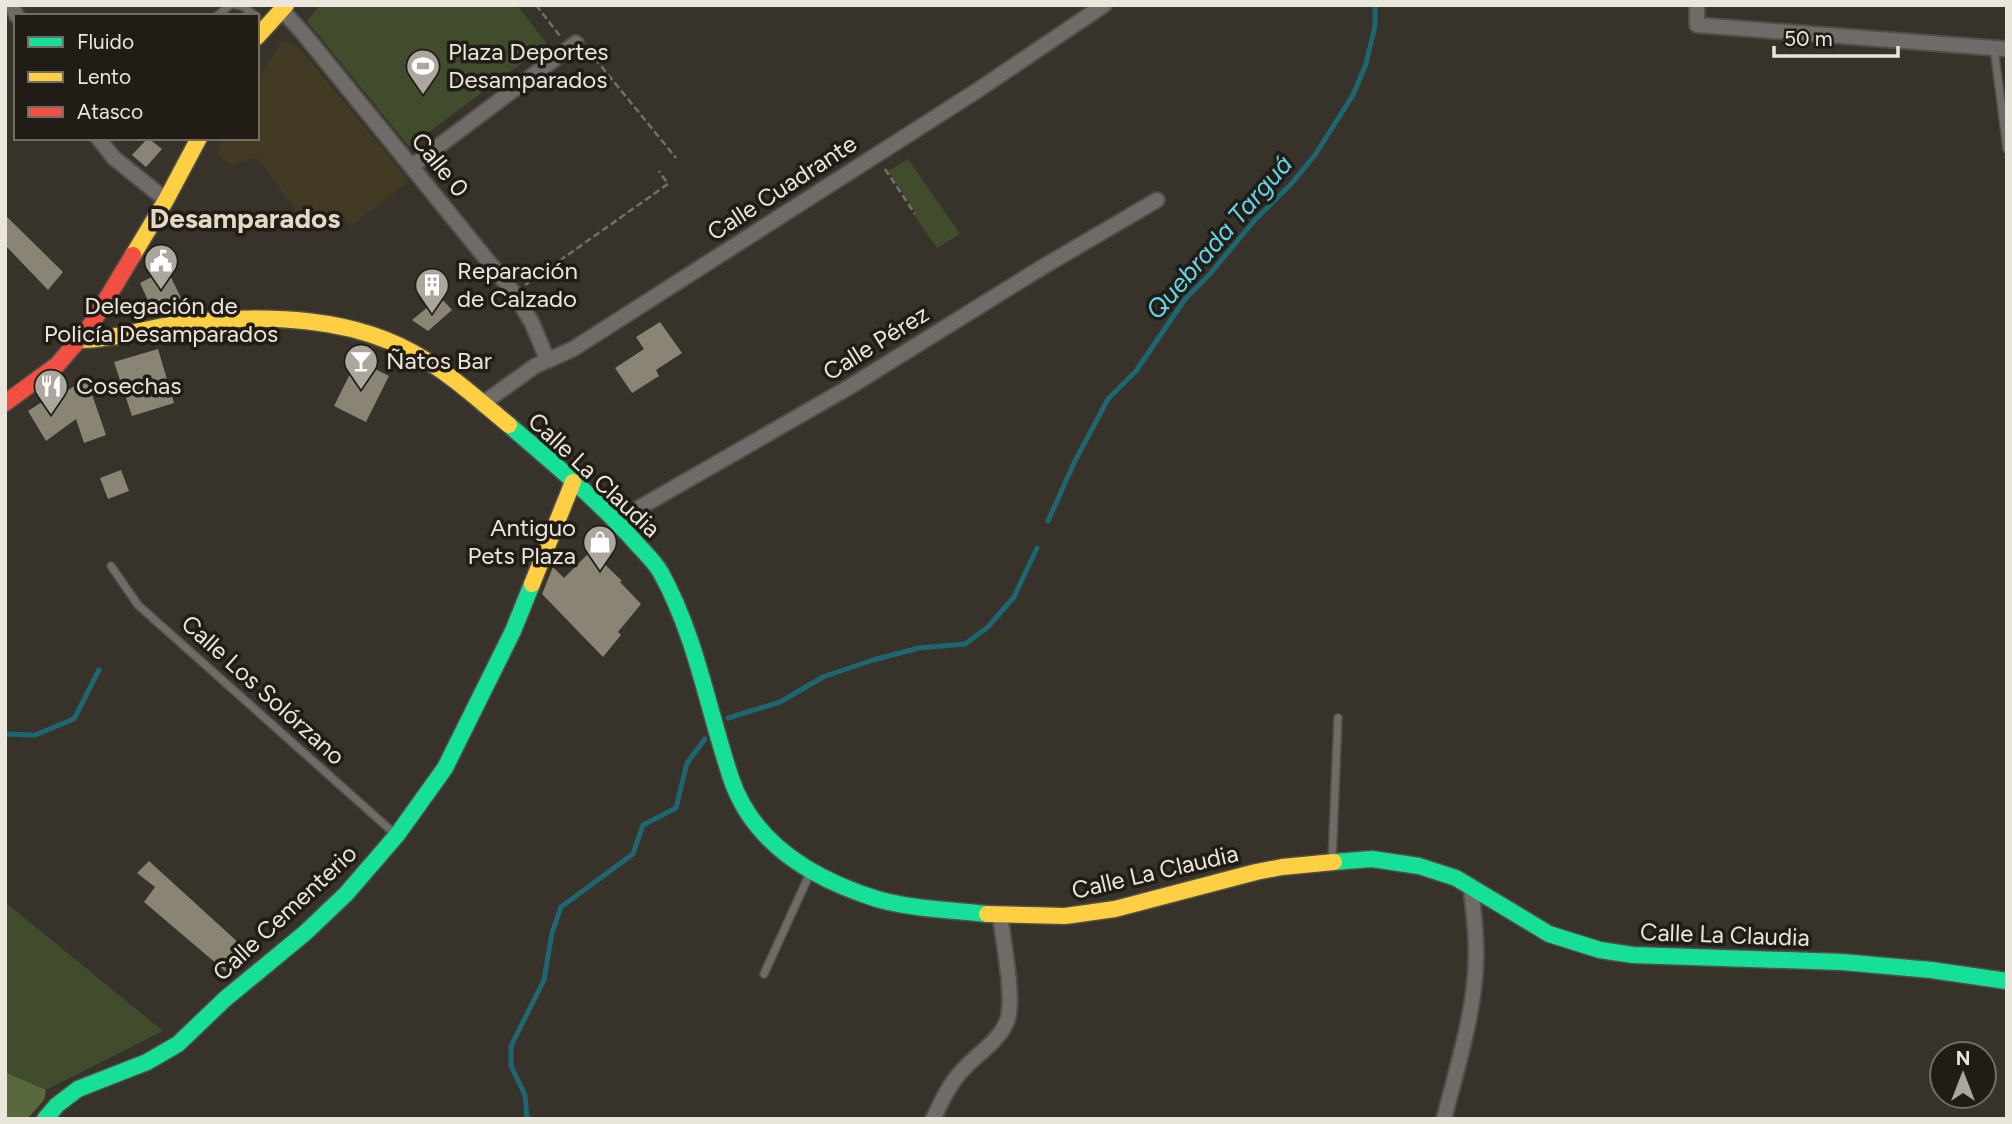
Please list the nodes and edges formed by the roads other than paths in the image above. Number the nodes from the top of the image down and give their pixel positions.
1 (1104, 5) edge
2 (1698, 5) edge
3 (284, 7) edge
4 (259, 23) edge
5 (573, 45) road end
6 (2000, 48) edge
7 (100, 140) edge
8 (198, 140) edge
9 (2007, 149) edge
10 (412, 166) junction
11 (166, 200) junction
12 (1157, 200) dead end
13 (80, 341) junction
14 (547, 359) junction
15 (6, 401) edge
16 (482, 404) junction
17 (573, 482) junction
18 (620, 524) junction
19 (111, 566) dead end
20 (1338, 718) dead end
21 (397, 835) junction
22 (1332, 862) junction
23 (811, 870) junction
24 (1471, 887) junction
25 (1000, 915) junction
26 (764, 974) dead end
27 (2007, 981) edge
28 (45, 1119) edge
29 (933, 1119) edge
30 (1444, 1119) edge

1 - 14 street, Calle Cuadrante
2 - 6 street
3 - 4 street
3 - 10 street, Calle 0
5 - 10 street
6 - 9 lane
7 - 11 street
8 - 11 street
10 - 14 street, Calle 0
11 - 13 street
12 - 18 street, Calle Pérez
13 - 15 street
13 - 16 street, Calle La Claudia
14 - 16 street, Calle Cuadrante
16 - 17 street, Calle La Claudia
17 - 18 street, Calle La Claudia
17 - 21 street, Calle Cementerio
18 - 23 street, Calle La Claudia
19 - 21 lane, Calle Los Solórzano
20 - 22 lane
21 - 28 street, Calle Cementerio
22 - 24 street, Calle La Claudia
22 - 25 street, Calle La Claudia
23 - 25 street, Calle La Claudia
23 - 26 lane
24 - 27 street, Calle La Claudia
24 - 30 street
25 - 29 street

